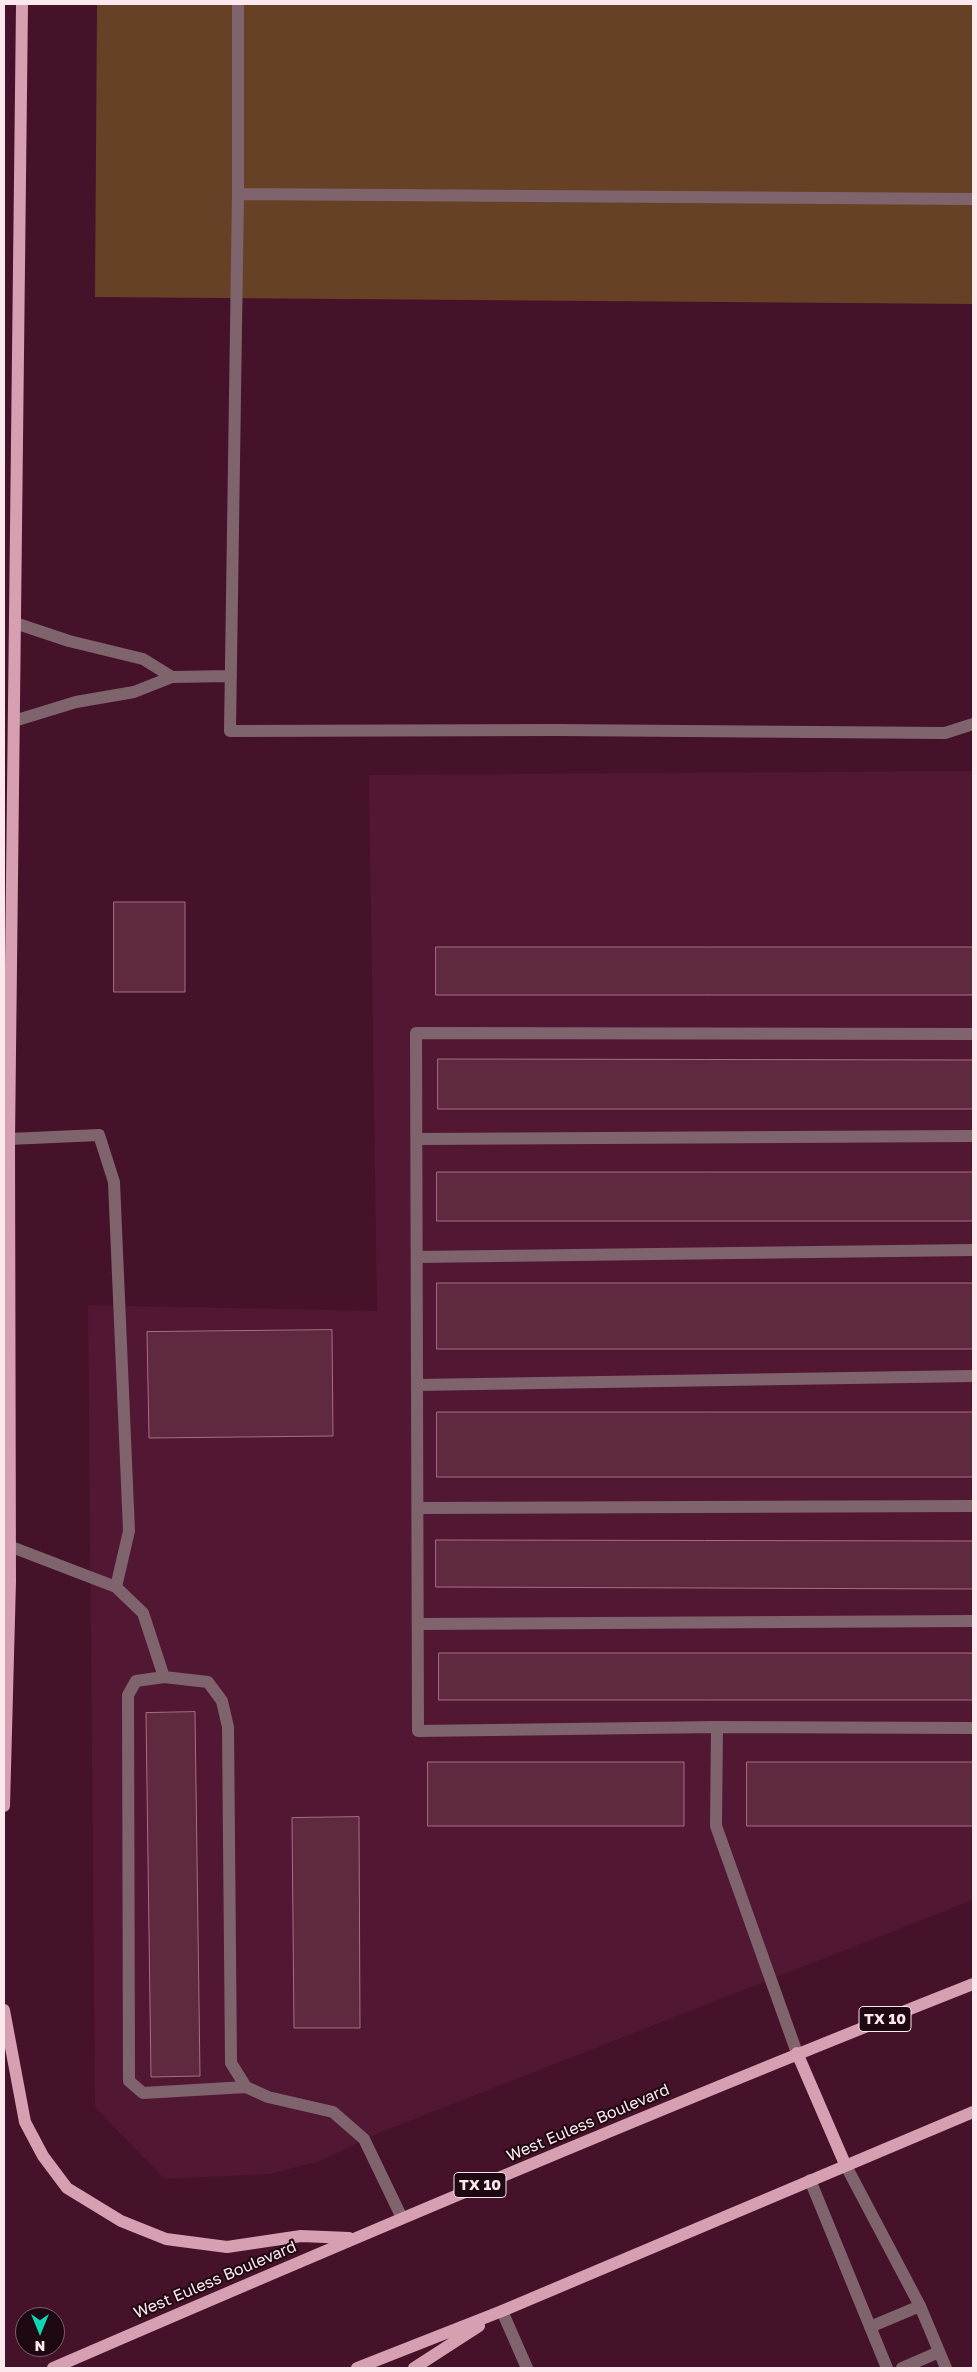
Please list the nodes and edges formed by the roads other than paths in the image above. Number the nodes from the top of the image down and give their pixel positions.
1 (22, 4) edge
2 (238, 4) edge
3 (238, 194) junction
4 (973, 199) edge
5 (16, 623) junction
6 (231, 676) junction
7 (172, 677) junction
8 (14, 721) junction
9 (973, 724) edge
10 (9, 772) edge
11 (973, 1034) edge
12 (973, 1136) edge
13 (9, 1139) junction
14 (417, 1139) junction
15 (973, 1250) edge
16 (417, 1257) junction
17 (973, 1376) edge
18 (418, 1384) junction
19 (973, 1506) edge
20 (418, 1508) junction
21 (9, 1546) junction
22 (116, 1586) junction
23 (973, 1621) edge
24 (418, 1624) junction
25 (164, 1676) junction
26 (717, 1727) junction
27 (973, 1728) edge
28 (4, 1806) edge
29 (973, 1984) edge
30 (4, 2010) edge
31 (797, 2053) junction
32 (246, 2087) junction
33 (973, 2112) edge
34 (845, 2164) junction
35 (810, 2180) junction
36 (402, 2218) junction
37 (354, 2238) junction
38 (920, 2306) junction
39 (502, 2311) junction
40 (870, 2327) junction
41 (939, 2352) junction
42 (53, 2368) edge
43 (357, 2368) edge
44 (414, 2368) edge
45 (527, 2368) edge
46 (887, 2368) edge
47 (902, 2368) edge
48 (946, 2368) edge

1 - 5 main road
2 - 3 lane
3 - 4 lane
3 - 6 lane
5 - 7 lane
5 - 8 main road
6 - 7 lane
6 - 9 lane
7 - 8 lane
8 - 10 main road
10 - 13 main road
11 - 14 lane
12 - 14 lane
13 - 21 main road
13 - 22 lane
14 - 16 lane
15 - 16 lane
16 - 18 lane
17 - 18 lane
18 - 20 lane
19 - 20 lane
20 - 24 lane
21 - 22 lane
21 - 28 main road
22 - 25 lane
23 - 24 lane
24 - 26 lane
25 - 32 lane
25 - 32 lane
26 - 27 lane
26 - 31 lane
29 - 31 main road, West Euless Boulevard / TX 10
30 - 37 main road
31 - 34 main road
31 - 36 main road, West Euless Boulevard / TX 10
32 - 36 lane
33 - 34 main road
34 - 35 main road
34 - 38 lane
35 - 39 main road
35 - 40 lane
36 - 37 main road, West Euless Boulevard / TX 10
37 - 42 main road, West Euless Boulevard / TX 10
38 - 40 lane
38 - 41 lane
39 - 43 main road
39 - 44 main road
39 - 45 lane
40 - 46 lane
41 - 47 lane
41 - 48 lane

